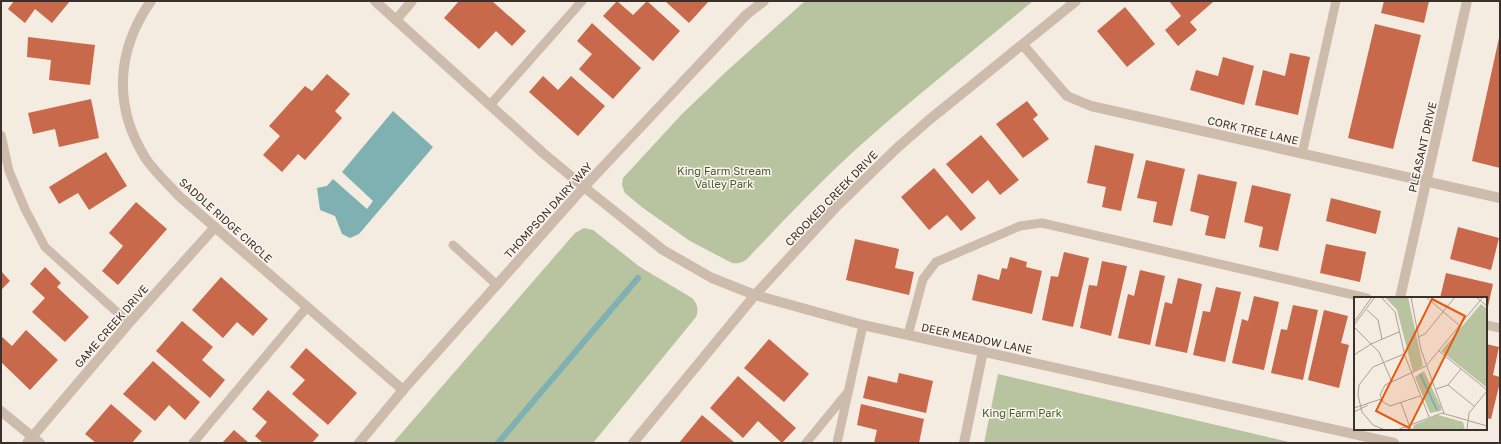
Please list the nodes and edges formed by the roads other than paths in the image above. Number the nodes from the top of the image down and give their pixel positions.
1 (151, 1) edge
2 (375, 1) edge
3 (412, 1) edge
4 (582, 1) edge
5 (764, 1) edge
6 (1076, 1) edge
7 (1336, 1) edge
8 (1467, 1) edge
9 (396, 20) junction
10 (1023, 45) junction
11 (490, 105) junction
12 (1, 135) edge
13 (1302, 154) junction
14 (1427, 181) junction
15 (584, 187) junction
16 (1500, 198) edge
17 (215, 227) junction
18 (453, 245) dead end
19 (497, 285) junction
20 (755, 295) junction
21 (1363, 297) edge
22 (1400, 297) edge
23 (307, 307) junction
24 (129, 323) junction
25 (863, 325) junction
26 (1487, 325) edge
27 (1500, 328) edge
28 (908, 335) junction
29 (983, 351) junction
30 (403, 390) junction
31 (848, 392) junction
32 (1, 411) edge
33 (1354, 430) edge
34 (1356, 430) edge
35 (1370, 433) edge
36 (34, 441) edge
37 (193, 443) edge
38 (359, 443) edge
39 (633, 443) edge
40 (806, 443) edge
41 (837, 443) edge
42 (964, 443) edge
43 (1394, 443) edge

1 - 17 street, SADDLE RIDGE CIRCLE
2 - 9 street
3 - 9 street
4 - 11 lane
5 - 15 street, THOMPSON DAIRY WAY
6 - 10 street, CROOKED CREEK DRIVE
7 - 13 lane
8 - 14 street, PLEASANT DRIVE
9 - 11 street
10 - 13 street, CORK TREE LANE
10 - 20 street, CROOKED CREEK DRIVE
11 - 15 street
12 - 24 lane
13 - 14 street, CORK TREE LANE
14 - 16 street, CORK TREE LANE
14 - 22 street, PLEASANT DRIVE
15 - 19 street, THOMPSON DAIRY WAY
15 - 20 street, DEER MEADOW LANE
17 - 23 street, SADDLE RIDGE CIRCLE
17 - 24 street, GAME CREEK DRIVE
18 - 19 lane
19 - 30 street, THOMPSON DAIRY WAY
20 - 25 street, DEER MEADOW LANE
20 - 39 street, CROOKED CREEK DRIVE
21 - 28 lane
23 - 30 street, SADDLE RIDGE CIRCLE
23 - 37 lane
24 - 36 street, GAME CREEK DRIVE
25 - 28 street, DEER MEADOW LANE
25 - 31 lane
26 - 27 lane
28 - 29 street, DEER MEADOW LANE
29 - 33 street, DEER MEADOW LANE
29 - 42 street
30 - 38 street, THOMPSON DAIRY WAY
31 - 40 lane
31 - 41 lane
32 - 36 street
34 - 35 street, DEER MEADOW LANE
35 - 43 street, DEER MEADOW LANE

